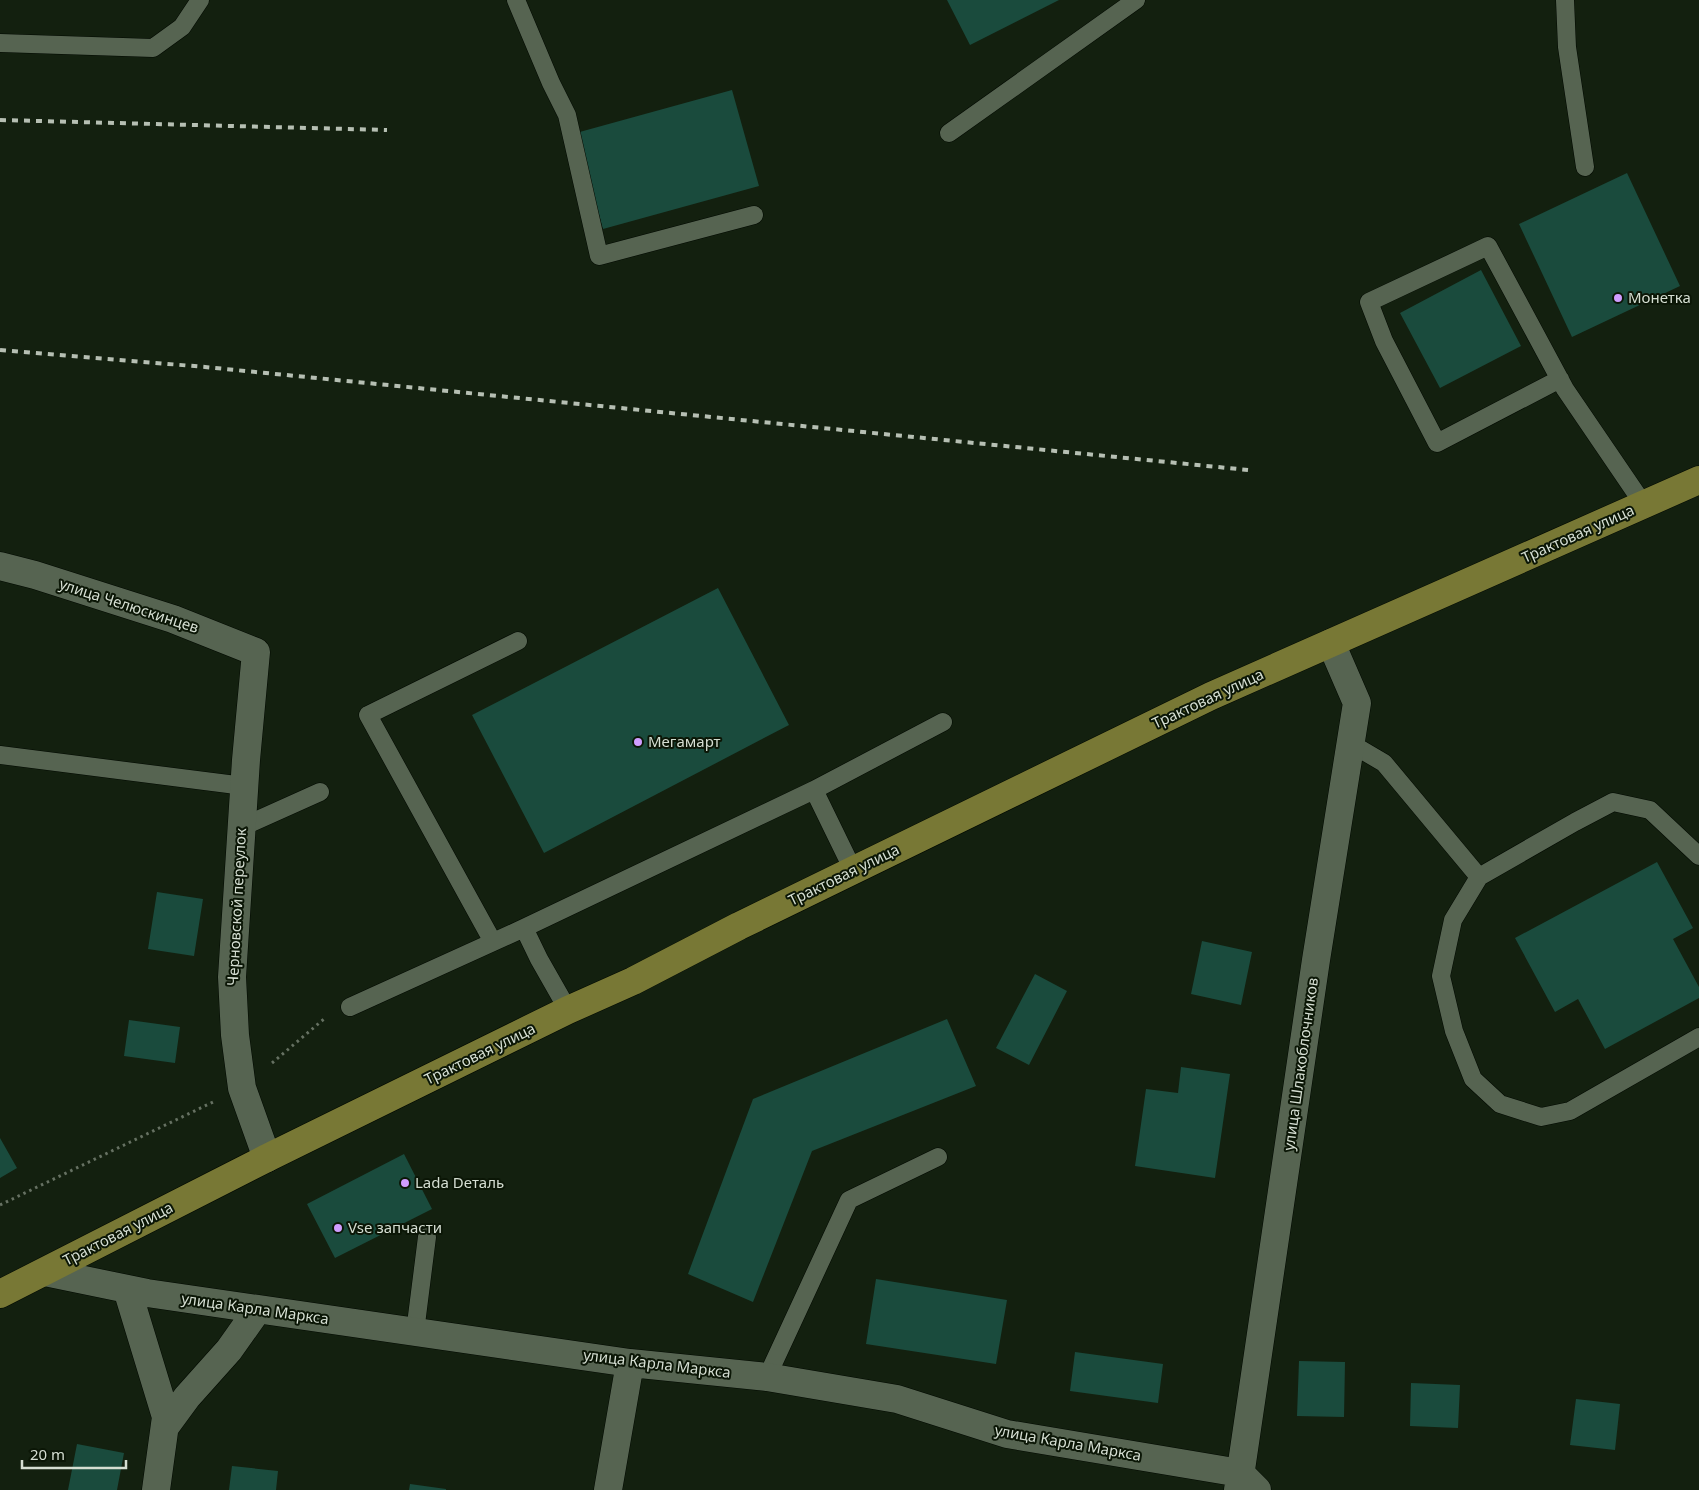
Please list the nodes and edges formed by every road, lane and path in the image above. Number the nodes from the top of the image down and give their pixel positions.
1 (200, 0) edge
2 (516, 0) edge
3 (1136, 0) edge
4 (1565, 0) edge
5 (0, 43) edge
6 (949, 133) dead end
7 (1585, 167) dead end
8 (754, 214) dead end
9 (1560, 379) junction
10 (1699, 480) edge
11 (1644, 505) junction
12 (0, 566) edge
13 (518, 641) dead end
14 (1331, 644) junction
15 (256, 652) joint
16 (942, 722) dead end
17 (1350, 743) junction
18 (0, 755) edge
19 (244, 786) junction
20 (814, 790) junction
21 (320, 792) dead end
22 (242, 827) junction
23 (1699, 856) edge
24 (853, 870) junction
25 (1479, 877) junction
26 (524, 928) junction
27 (493, 942) junction
28 (350, 1007) dead end
29 (568, 1010) junction
30 (324, 1019) dead end
31 (1699, 1037) edge
32 (242, 1088) junction
33 (938, 1157) dead end
34 (267, 1158) junction
35 (0, 1205) edge
36 (427, 1237) dead end
37 (45, 1272) junction
38 (127, 1289) junction
39 (0, 1294) edge
40 (258, 1309) junction
41 (415, 1332) junction
42 (630, 1363) junction
43 (767, 1377) junction
44 (166, 1426) junction
45 (1245, 1484) edge
46 (156, 1490) edge
47 (608, 1490) edge

1 - 5 lane
2 - 8 lane
3 - 6 lane
4 - 7 lane
9 - 9 lane
9 - 11 lane
10 - 11 main road, Трактовая улица
11 - 14 main road, Трактовая улица
12 - 15 street, улица Челюскинцев
13 - 27 lane
14 - 17 street, улица Шлакоблочников
14 - 24 main road, Трактовая улица
15 - 19 street, Черновской переулок
16 - 20 lane
17 - 25 lane
17 - 45 street, улица Шлакоблочников
18 - 19 lane
19 - 22 street, Черновской переулок
20 - 24 lane
20 - 26 lane
21 - 22 lane
22 - 32 street, Черновской переулок
23 - 25 lane
24 - 29 main road, Трактовая улица
25 - 31 lane
26 - 27 lane
26 - 29 lane
27 - 28 lane
29 - 34 main road, Трактовая улица
30 - 32 path
32 - 34 street, Черновской переулок
32 - 35 path
33 - 43 lane
34 - 37 main road, Трактовая улица
36 - 41 lane
37 - 38 street, улица Карла Маркса
37 - 39 main road, Трактовая улица
38 - 40 street, улица Карла Маркса
38 - 44 street
40 - 41 street, улица Карла Маркса
40 - 44 street
41 - 42 street, улица Карла Маркса
42 - 43 street, улица Карла Маркса
42 - 47 street
43 - 45 street, улица Карла Маркса
44 - 46 street

